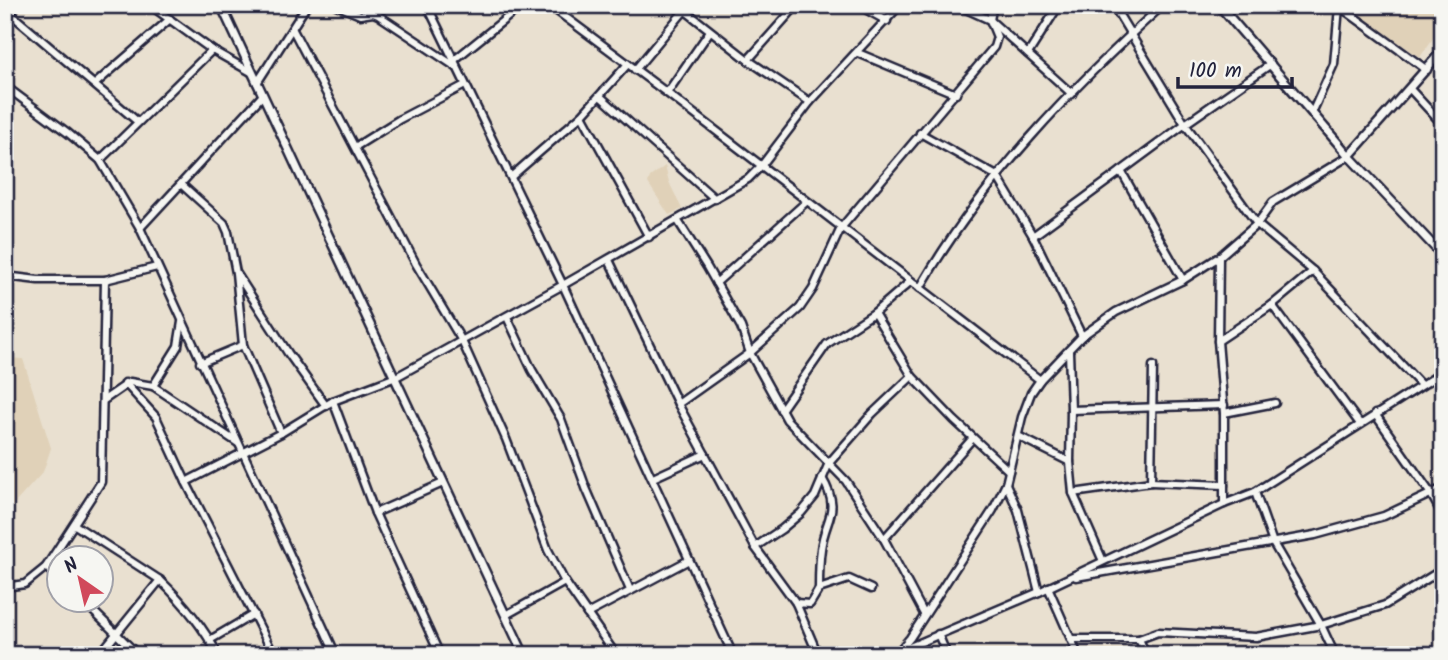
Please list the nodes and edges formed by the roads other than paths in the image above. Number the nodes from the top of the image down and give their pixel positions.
1 (17, 5) edge
2 (150, 5) edge
3 (222, 5) edge
4 (307, 5) edge
5 (336, 5) edge
6 (427, 5) edge
7 (519, 5) edge
8 (549, 5) edge
9 (678, 5) edge
10 (797, 5) edge
11 (858, 5) edge
12 (900, 5) edge
13 (957, 5) edge
14 (993, 5) edge
15 (1059, 5) edge
16 (1113, 5) edge
17 (1163, 5) edge
18 (1219, 5) edge
19 (1338, 6) edge
20 (8, 11) edge
21 (684, 11) junction
22 (170, 19) junction
23 (990, 20) junction
24 (5, 21) edge
25 (887, 21) junction
26 (293, 30) junction
27 (710, 31) junction
28 (1130, 34) junction
29 (212, 50) junction
30 (1443, 50) edge
31 (858, 53) junction
32 (1028, 54) junction
33 (748, 60) junction
34 (455, 64) junction
35 (1271, 64) junction
36 (627, 65) junction
37 (635, 70) junction
38 (1427, 70) junction
39 (251, 72) junction
40 (257, 83) junction
41 (95, 84) junction
42 (465, 85) junction
43 (5, 86) edge
44 (1410, 89) junction
45 (667, 93) junction
46 (956, 94) junction
47 (1072, 94) junction
48 (262, 96) junction
49 (600, 96) junction
50 (810, 102) junction
51 (1311, 113) junction
52 (582, 115) junction
53 (138, 122) junction
54 (1185, 124) junction
55 (1443, 125) edge
56 (920, 133) junction
57 (355, 147) junction
58 (1349, 156) junction
59 (100, 160) junction
60 (762, 165) junction
61 (1121, 171) junction
62 (512, 176) junction
63 (997, 176) junction
64 (181, 184) junction
65 (715, 199) junction
66 (806, 202) junction
67 (678, 221) junction
68 (1257, 224) junction
69 (140, 228) junction
70 (841, 228) junction
71 (1033, 236) junction
72 (649, 237) junction
73 (1443, 256) edge
74 (1219, 257) junction
75 (609, 260) junction
76 (157, 267) junction
77 (1313, 271) junction
78 (236, 273) junction
79 (5, 276) edge
80 (105, 280) junction
81 (1182, 280) junction
82 (911, 281) junction
83 (716, 283) junction
84 (564, 285) junction
85 (920, 288) junction
86 (1272, 305) junction
87 (874, 313) junction
88 (507, 317) junction
89 (182, 322) junction
90 (1082, 336) junction
91 (462, 341) junction
92 (1218, 341) junction
93 (243, 345) junction
94 (1069, 351) junction
95 (750, 353) junction
96 (200, 363) junction
97 (1153, 366) dead end
98 (1443, 372) edge
99 (912, 376) junction
100 (396, 377) junction
101 (1040, 380) junction
102 (125, 383) junction
103 (1421, 385) junction
104 (153, 386) junction
105 (104, 400) junction
106 (333, 401) junction
107 (1275, 403) dead end
108 (678, 404) junction
109 (326, 406) junction
110 (1152, 409) junction
111 (1224, 409) junction
112 (781, 410) junction
113 (1071, 410) junction
114 (1375, 415) junction
115 (1360, 424) junction
116 (281, 433) junction
117 (1018, 436) junction
118 (973, 438) junction
119 (240, 444) junction
120 (244, 454) junction
121 (705, 454) junction
122 (1070, 462) junction
123 (829, 463) junction
124 (1009, 471) junction
125 (653, 478) junction
126 (822, 478) junction
127 (186, 482) junction
128 (1151, 482) junction
129 (443, 483) junction
130 (1006, 484) junction
131 (1224, 485) junction
132 (1443, 488) edge
133 (1255, 492) junction
134 (1073, 493) junction
135 (1431, 494) junction
136 (1224, 504) junction
137 (375, 513) junction
138 (1443, 516) edge
139 (75, 525) junction
140 (884, 539) junction
141 (1273, 543) junction
142 (62, 544) edge
143 (755, 547) junction
144 (689, 560) junction
145 (1103, 561) junction
146 (46, 567) edge
147 (1443, 569) edge
148 (1065, 579) junction
149 (160, 580) junction
150 (565, 582) junction
151 (5, 587) edge
152 (1048, 587) junction
153 (819, 589) junction
154 (871, 589) dead end
155 (630, 590) junction
156 (1039, 592) junction
157 (796, 604) junction
158 (97, 614) edge
159 (254, 614) junction
160 (587, 614) junction
161 (924, 614) junction
162 (506, 615) junction
163 (1321, 625) junction
164 (117, 633) junction
165 (938, 634) junction
166 (1072, 639) junction
167 (1139, 639) junction
168 (210, 640) junction
169 (898, 652) junction
170 (99, 655) edge
171 (138, 655) edge
172 (218, 655) edge
173 (274, 655) edge
174 (336, 655) edge
175 (440, 655) edge
176 (524, 655) edge
177 (616, 655) edge
178 (733, 655) edge
179 (818, 655) edge
180 (891, 655) edge
181 (947, 655) edge
182 (1078, 655) edge
183 (1146, 655) edge
184 (1335, 655) edge

1 - 20 street
2 - 22 street
3 - 39 street
4 - 26 street
5 - 34 street
6 - 34 street
7 - 34 street
8 - 36 street
9 - 21 street
10 - 33 street
11 - 25 street
12 - 25 street
13 - 23 street
14 - 23 street
15 - 32 street
16 - 28 street
17 - 28 street
18 - 35 street
19 - 38 street
19 - 51 street
20 - 24 street
20 - 41 street
21 - 27 street
21 - 37 street
22 - 29 street
22 - 41 street
23 - 32 street
23 - 46 street
25 - 31 street
26 - 40 street
26 - 57 street
27 - 33 street
27 - 45 street
28 - 47 street
28 - 54 street
29 - 39 street
29 - 53 street
30 - 38 street
31 - 46 street
31 - 50 street
32 - 47 street
33 - 50 street
34 - 42 street
35 - 51 street
35 - 54 street
36 - 37 street
36 - 49 street
37 - 45 street
38 - 44 street
39 - 40 street
40 - 48 street
41 - 53 street
42 - 57 street
42 - 62 street
43 - 59 street
44 - 55 street
44 - 58 street
45 - 60 street
46 - 56 street
47 - 63 street
48 - 64 street
48 - 100 street
49 - 52 street
49 - 65 street
50 - 60 street
51 - 58 street
52 - 62 street
52 - 72 street
53 - 59 street
54 - 61 street
54 - 68 street
56 - 63 street
56 - 70 street
57 - 91 street
58 - 68 street
58 - 73 street
59 - 69 street
60 - 65 street
60 - 66 street
61 - 71 street
61 - 81 street
62 - 84 street
63 - 71 street
63 - 85 street
64 - 69 street
64 - 78 street
65 - 67 street
66 - 70 street
66 - 83 street
67 - 72 street
67 - 83 street
68 - 74 street
68 - 77 street
69 - 76 street
70 - 82 street
70 - 95 street
71 - 90 street
72 - 75 street
74 - 81 street
74 - 92 street
75 - 84 street
75 - 108 street
76 - 80 street
76 - 89 street
77 - 86 street
77 - 103 street
78 - 93 street
78 - 109 street
79 - 80 street
80 - 105 street
81 - 90 street
82 - 85 street
82 - 87 street
83 - 95 street
84 - 88 street
84 - 125 street
85 - 101 street
86 - 92 street
86 - 115 street
87 - 99 street
87 - 112 street
88 - 91 street
88 - 155 street
89 - 96 street
89 - 104 street
90 - 94 street
91 - 100 street
91 - 150 street
92 - 111 street
93 - 96 street
93 - 116 street
94 - 101 street
94 - 113 street
95 - 108 street
95 - 112 street
96 - 119 street
97 - 110 street
98 - 103 street
99 - 118 street
99 - 123 street
100 - 106 street
100 - 129 street
101 - 117 street
102 - 104 street
102 - 105 street
102 - 127 street
103 - 114 street
104 - 119 street
105 - 139 street
106 - 109 street
106 - 137 street
107 - 111 street
108 - 121 street
109 - 116 street
110 - 111 street
110 - 113 street
110 - 128 street
111 - 131 street
112 - 123 street
113 - 122 street
114 - 115 street
114 - 135 street
115 - 133 street
116 - 120 street
117 - 122 street
117 - 124 street
118 - 124 street
118 - 140 street
119 - 120 street
120 - 127 street
120 - 174 street
121 - 125 street
121 - 143 street
122 - 134 street
123 - 126 street
123 - 140 street
124 - 130 street
125 - 144 street
126 - 143 street
126 - 153 street
127 - 159 street
128 - 131 street
128 - 134 street
129 - 137 street
129 - 162 street
130 - 156 street
130 - 161 street
131 - 136 street
132 - 135 street
133 - 136 street
133 - 141 street
134 - 145 street
135 - 138 street
135 - 141 street
136 - 145 street
137 - 175 street
139 - 142 street
139 - 149 street
140 - 161 street
141 - 148 street
141 - 163 street
143 - 157 street
144 - 155 street
144 - 178 street
145 - 148 street
146 - 151 street
147 - 163 street
148 - 152 street
149 - 164 street
149 - 168 street
150 - 160 street
150 - 162 street
152 - 156 street
152 - 166 street
153 - 154 street
153 - 157 street
155 - 160 street
156 - 165 street
157 - 179 street
158 - 164 street
159 - 168 street
159 - 173 street
160 - 177 street
161 - 169 street
162 - 176 street
163 - 167 street
163 - 184 street
164 - 170 street
164 - 171 street
165 - 169 street
165 - 181 street
166 - 167 street
166 - 182 street
167 - 183 street
168 - 172 street
169 - 180 street

